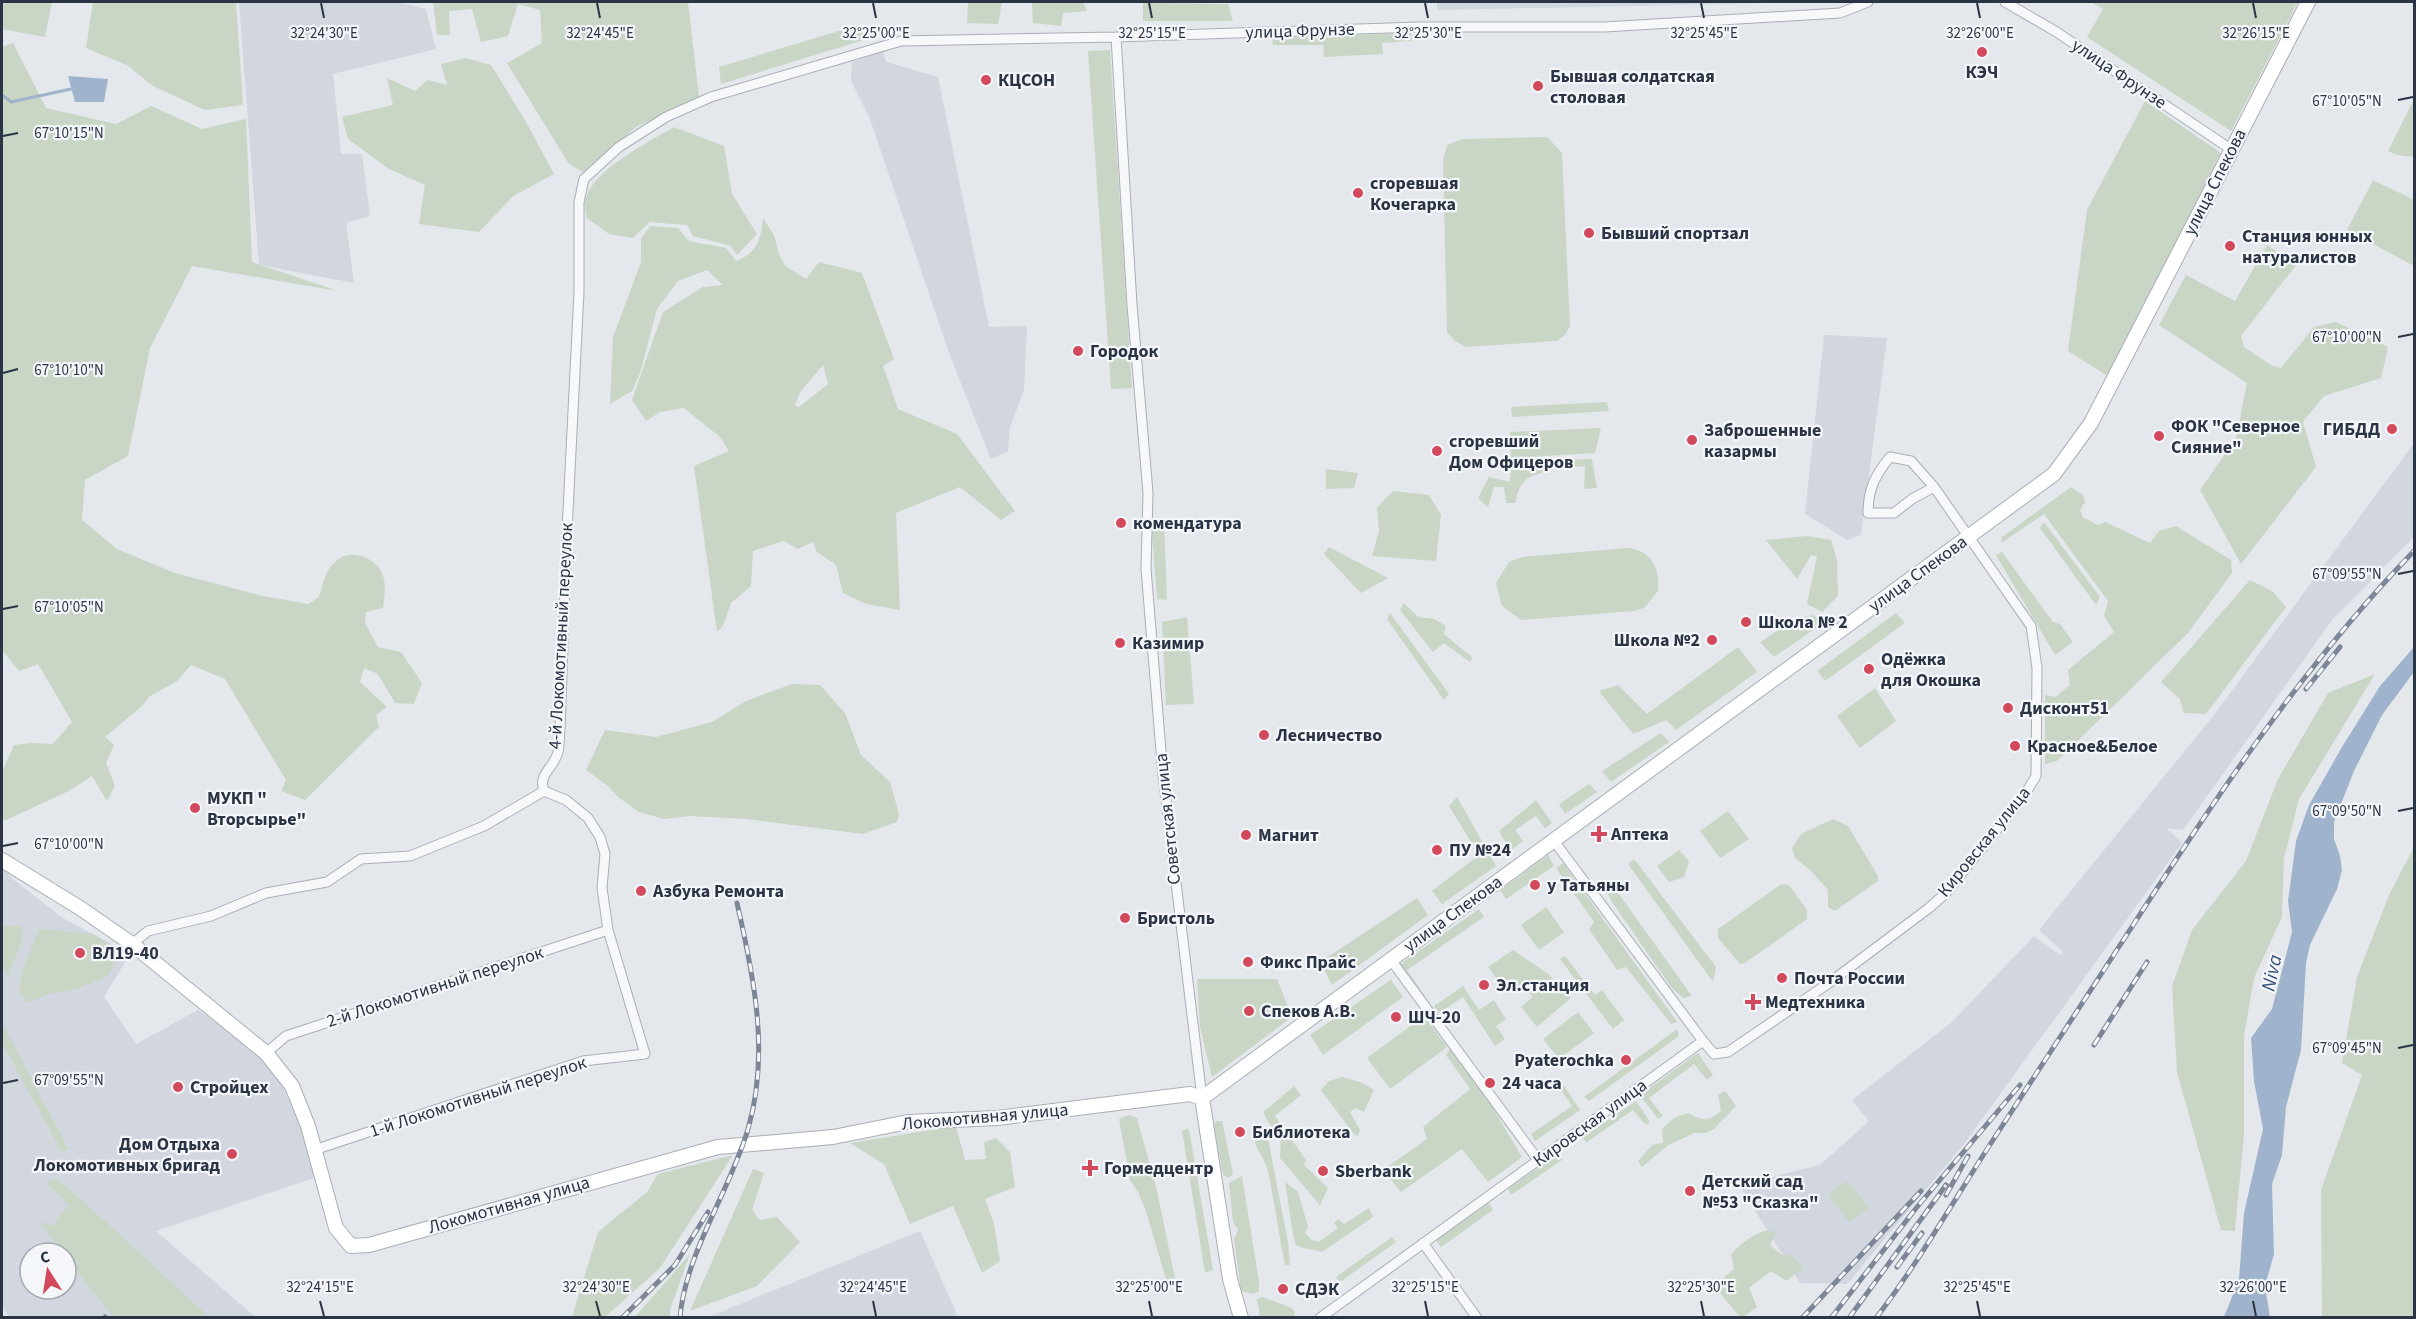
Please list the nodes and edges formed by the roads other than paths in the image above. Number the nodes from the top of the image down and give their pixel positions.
1 (1868, 2) edge
2 (2005, 2) edge
3 (2308, 2) edge
4 (1116, 37) junction
5 (2232, 150) junction
6 (585, 179) joint
7 (1934, 487) junction
8 (1968, 538) junction
9 (544, 791) junction
10 (1554, 841) junction
11 (2, 860) edge
12 (608, 930) junction
13 (132, 944) junction
14 (1390, 960) junction
15 (1703, 1041) junction
16 (266, 1053) junction
17 (1202, 1098) junction
18 (314, 1150) junction
19 (1538, 1161) junction
20 (1423, 1243) junction
21 (1241, 1317) edge
22 (1320, 1317) edge
23 (1477, 1317) edge

1 - 4 street, улица Фрунзе
2 - 5 street, улица Фрунзе
3 - 5 main road, улица Спекова
4 - 6 street, улица Фрунзе
4 - 17 street, Советская улица
5 - 8 main road, улица Спекова
6 - 9 street, 4-й Локомотивный переулок
7 - 7 street, Кировская улица
7 - 8 street, Кировская улица
8 - 10 main road, улица Спекова
8 - 15 street, Кировская улица
9 - 12 street
9 - 13 street
10 - 14 main road, улица Спекова
10 - 15 street
11 - 13 main road, Локомотивная улица
12 - 16 street, 2-й Локомотивный переулок
12 - 18 street, 1-й Локомотивный переулок
13 - 16 main road, Локомотивная улица
14 - 17 main road, улица Спекова
14 - 19 street
15 - 19 street, Кировская улица
16 - 18 main road, Локомотивная улица
17 - 18 main road, Локомотивная улица
17 - 21 main road, Советская улица
19 - 20 street, Кировская улица
20 - 22 street, Кировская улица
20 - 23 street

